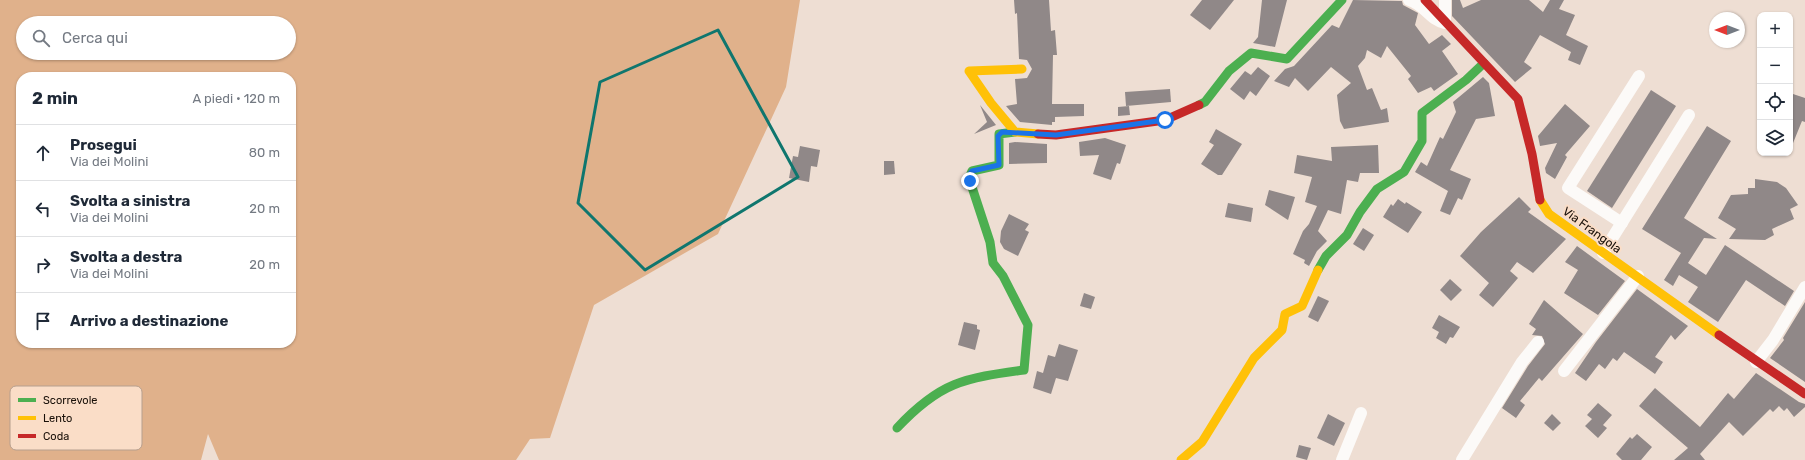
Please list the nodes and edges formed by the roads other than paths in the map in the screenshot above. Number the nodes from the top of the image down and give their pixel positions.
1 (1342, 0) edge
2 (1409, 0) edge
3 (1425, 0) edge
4 (1445, 0) edge
5 (1445, 23) junction
6 (1484, 63) junction
7 (1022, 69) dead end
8 (1639, 76) dead end
9 (1689, 115) dead end
10 (1015, 132) junction
11 (1622, 223) junction
12 (1603, 253) junction
13 (1638, 276) junction
14 (1803, 290) edge
15 (1538, 342) dead end
16 (1756, 362) junction
17 (1564, 371) dead end
18 (1805, 394) edge
19 (1361, 413) dead end
20 (897, 428) dead end
21 (1180, 460) edge
22 (1342, 460) edge
23 (1462, 460) edge

1 - 10 street
2 - 5 street
3 - 5 street, Via Frangola
4 - 5 street
5 - 6 street, Via Frangola
6 - 12 street, Via Frangola
6 - 21 street
7 - 10 street
8 - 11 street
9 - 11 street
10 - 20 street
11 - 12 street
12 - 13 street, Via Frangola
13 - 16 street, Via Frangola
13 - 17 street
14 - 16 street
15 - 23 street
16 - 18 street, Via Frangola
19 - 22 street

